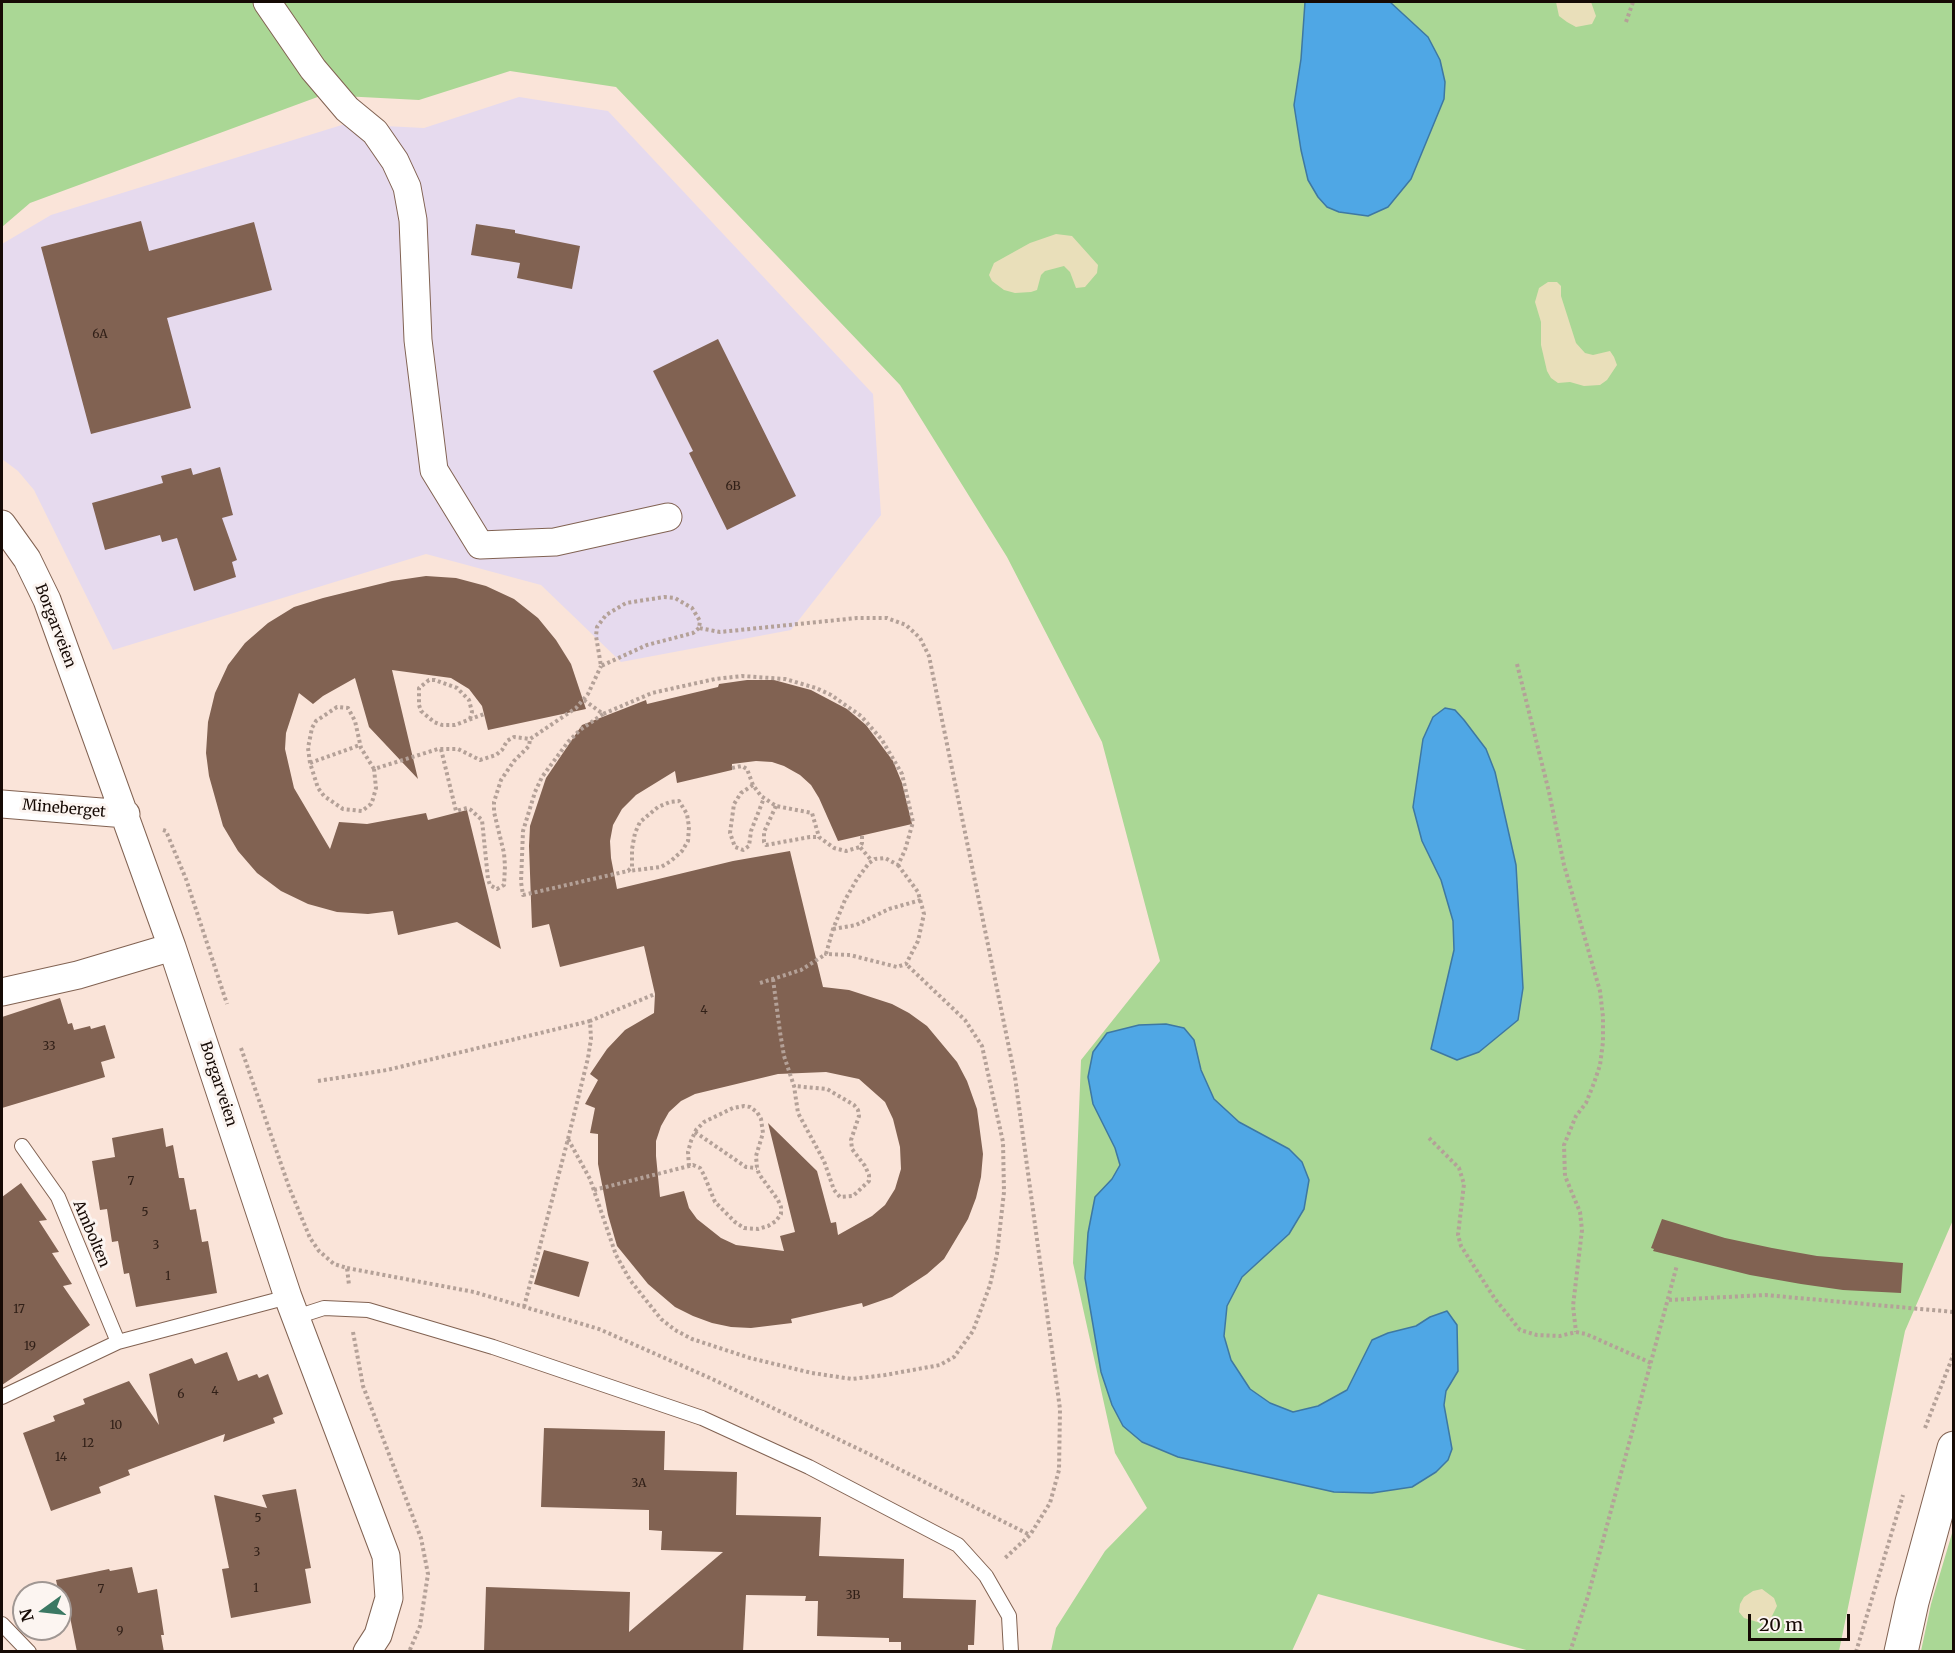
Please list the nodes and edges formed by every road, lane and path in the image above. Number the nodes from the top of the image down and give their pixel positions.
1 (267, 2) edge
2 (1633, 2) edge
3 (1626, 22) dead end
4 (668, 517) dead end
5 (2, 524) edge
6 (699, 628) junction
7 (1516, 664) dead end
8 (601, 666) junction
9 (584, 700) junction
10 (484, 714) dead end
11 (603, 714) junction
12 (470, 719) junction
13 (530, 739) junction
14 (360, 745) junction
15 (441, 749) junction
16 (310, 763) junction
17 (732, 768) dead end
18 (374, 769) junction
19 (753, 785) junction
20 (764, 798) junction
21 (2, 804) edge
22 (776, 806) junction
23 (126, 814) junction
24 (862, 836) dead end
25 (819, 837) junction
26 (860, 847) junction
27 (872, 861) junction
28 (898, 865) junction
29 (628, 871) junction
30 (921, 900) junction
31 (833, 929) junction
32 (172, 947) junction
33 (826, 954) junction
34 (906, 964) junction
35 (773, 980) junction
36 (760, 983) dead end
37 (2, 992) edge
38 (655, 994) dead end
39 (228, 1008) dead end
40 (590, 1021) junction
41 (238, 1040) dead end
42 (318, 1082) dead end
43 (794, 1086) junction
44 (695, 1132) junction
45 (1429, 1137) dead end
46 (568, 1139) junction
47 (22, 1146) dead end
48 (689, 1166) junction
49 (757, 1168) junction
50 (594, 1190) junction
51 (1677, 1265) dead end
52 (347, 1268) junction
53 (1669, 1300) junction
54 (292, 1307) junction
55 (524, 1307) junction
56 (351, 1309) junction
57 (1953, 1312) edge
58 (1576, 1332) junction
59 (118, 1342) junction
60 (1651, 1363) junction
61 (2, 1397) edge
62 (1953, 1448) edge
63 (1030, 1535) junction
64 (986, 1576) junction
65 (2, 1624) edge
66 (29, 1652) edge
67 (367, 1652) edge
68 (409, 1652) edge
69 (1011, 1652) edge
70 (1570, 1652) edge
71 (1901, 1652) edge

1 - 4 street
2 - 3 path
5 - 23 street, Borgarveien
6 - 8 path
6 - 8 path
6 - 63 path
7 - 58 path
8 - 9 path
9 - 11 path
9 - 13 path
10 - 12 path
11 - 28 path
11 - 29 path
12 - 12 path
13 - 15 path
13 - 15 path
14 - 16 path
14 - 16 path
14 - 18 path
15 - 18 path
16 - 18 path
17 - 19 path
19 - 20 path
19 - 20 path
20 - 22 path
21 - 23 street, Mineberget
22 - 25 path
22 - 25 path
23 - 32 street, Borgarveien
23 - 39 path
24 - 26 path
25 - 26 path
26 - 27 path
27 - 28 path
27 - 31 path
28 - 30 path
29 - 29 path
30 - 31 path
30 - 34 path
31 - 33 path
32 - 37 street
32 - 54 street, Borgarveien
33 - 34 path
33 - 35 path
34 - 50 path
35 - 36 path
35 - 43 path
38 - 40 path
40 - 42 path
40 - 46 path
41 - 52 path
43 - 43 path
44 - 48 path
44 - 49 path
44 - 49 path
45 - 58 path
46 - 50 path
46 - 55 path
47 - 59 lane, Ambolten
48 - 49 path
48 - 50 path
51 - 53 path
52 - 55 path
52 - 56 path
53 - 57 path
53 - 60 path
54 - 56 lane
54 - 59 lane
54 - 67 street, Borgarveien
55 - 63 path
56 - 64 lane
56 - 68 path
58 - 60 path
59 - 61 lane
60 - 70 path
62 - 71 street
63 - 64 path
64 - 69 lane
65 - 66 lane

